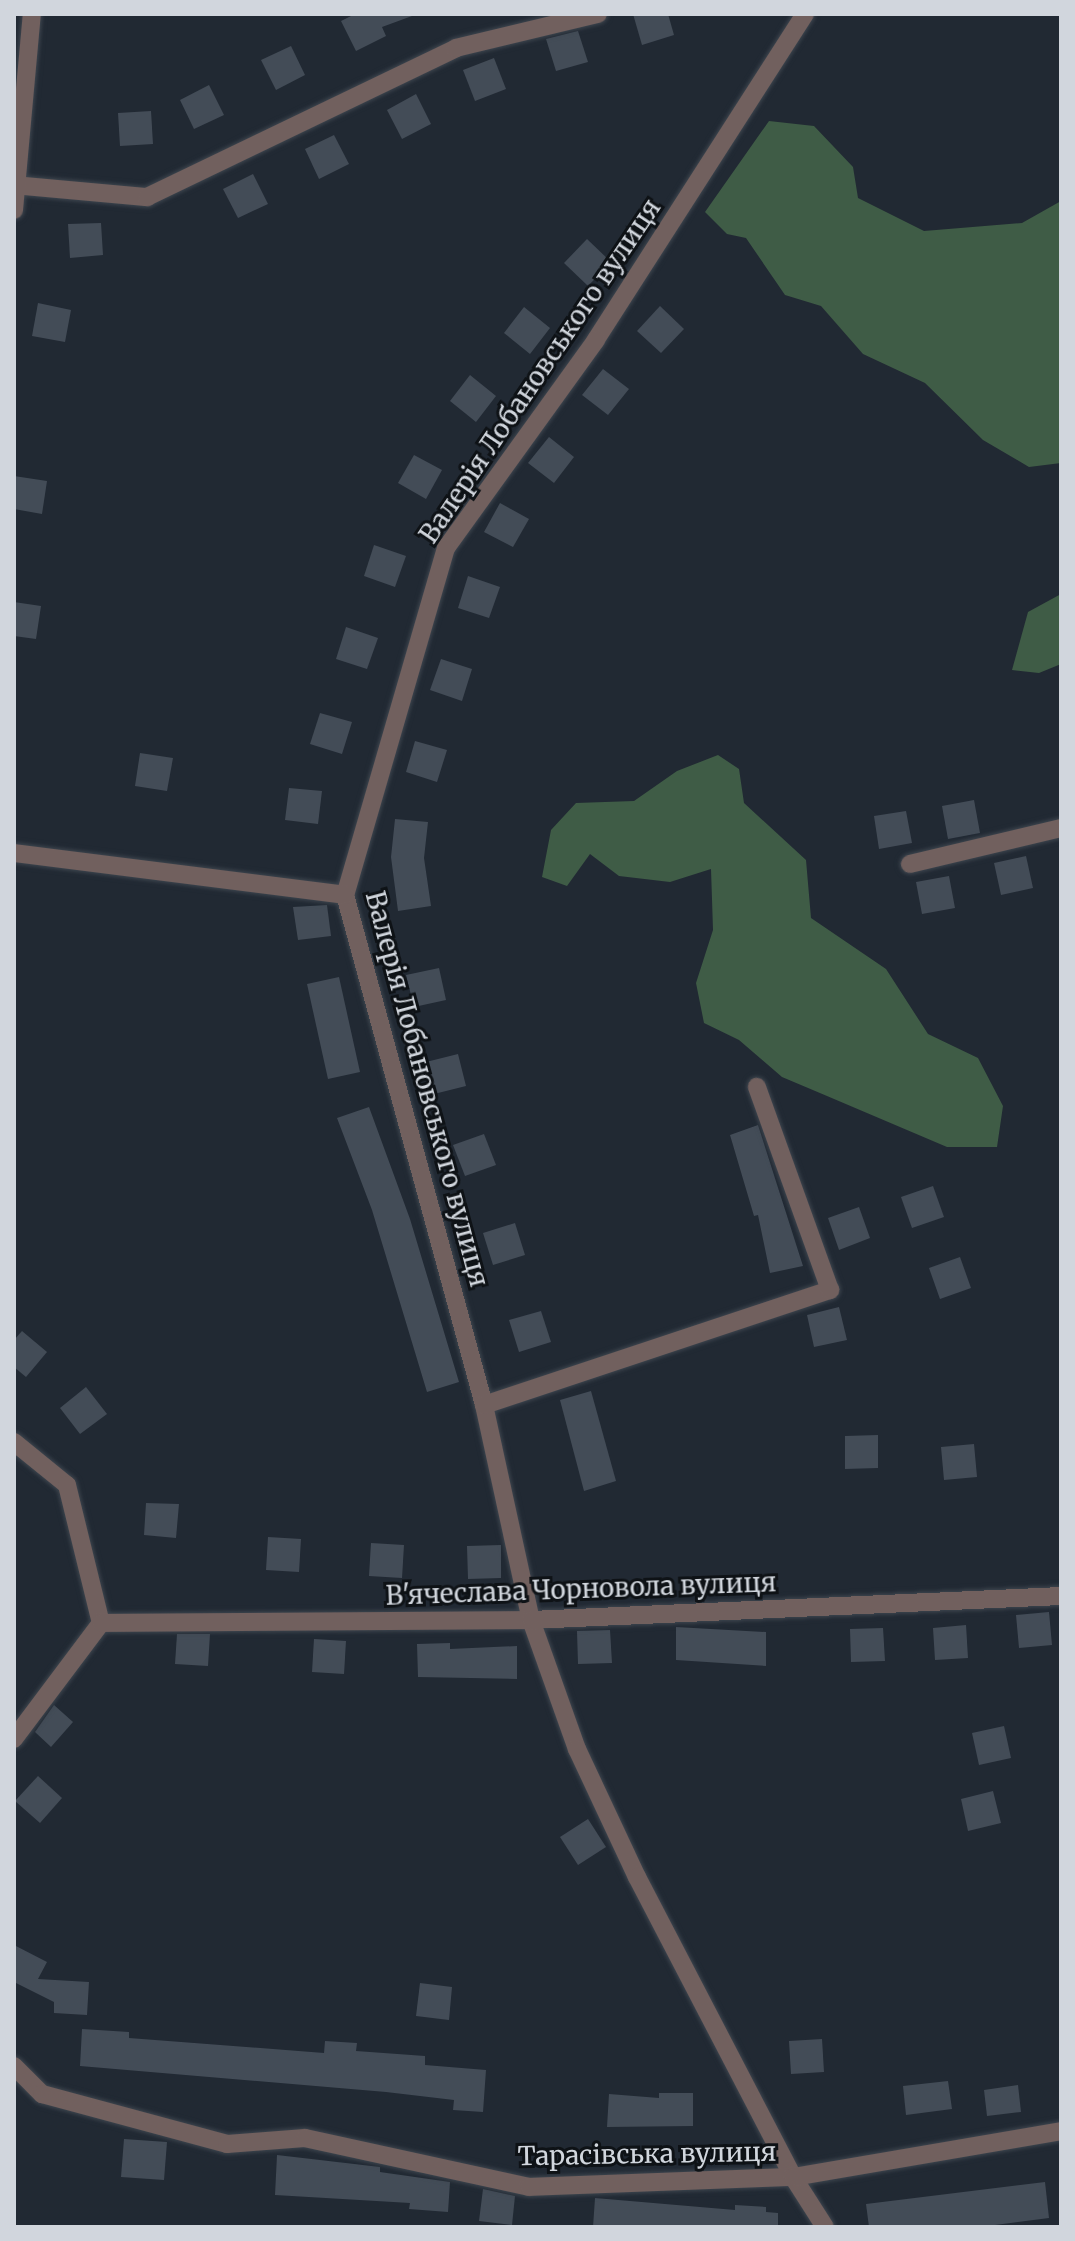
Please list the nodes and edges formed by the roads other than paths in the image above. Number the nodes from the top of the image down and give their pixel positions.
1 (32, 14) edge
2 (598, 14) edge
3 (805, 14) edge
4 (16, 186) edge
5 (14, 210) edge
6 (1061, 828) edge
7 (14, 853) edge
8 (910, 864) dead end
9 (345, 895) junction
10 (757, 1087) dead end
11 (484, 1405) junction
12 (14, 1442) edge
13 (1061, 1596) edge
14 (531, 1620) junction
15 (101, 1623) junction
16 (14, 1739) edge
17 (14, 2066) edge
18 (1061, 2131) edge
19 (793, 2177) junction
20 (825, 2227) edge

1 - 4 street
2 - 4 street
3 - 9 street, Валерія Лобановського вулиця
4 - 5 street
6 - 8 street
7 - 9 street
9 - 11 street, Валерія Лобановського вулиця
10 - 11 street
11 - 14 street, Валерія Лобановського вулиця
12 - 15 street
13 - 14 street, В'ячеслава Чорновола вулиця
14 - 15 street, В'ячеслава Чорновола вулиця
14 - 19 street, Валерія Лобановського вулиця
15 - 16 street
17 - 19 street, Тарасівська вулиця
18 - 19 street, Тарасівська вулиця
19 - 20 street, Валерія Лобановського вулиця

